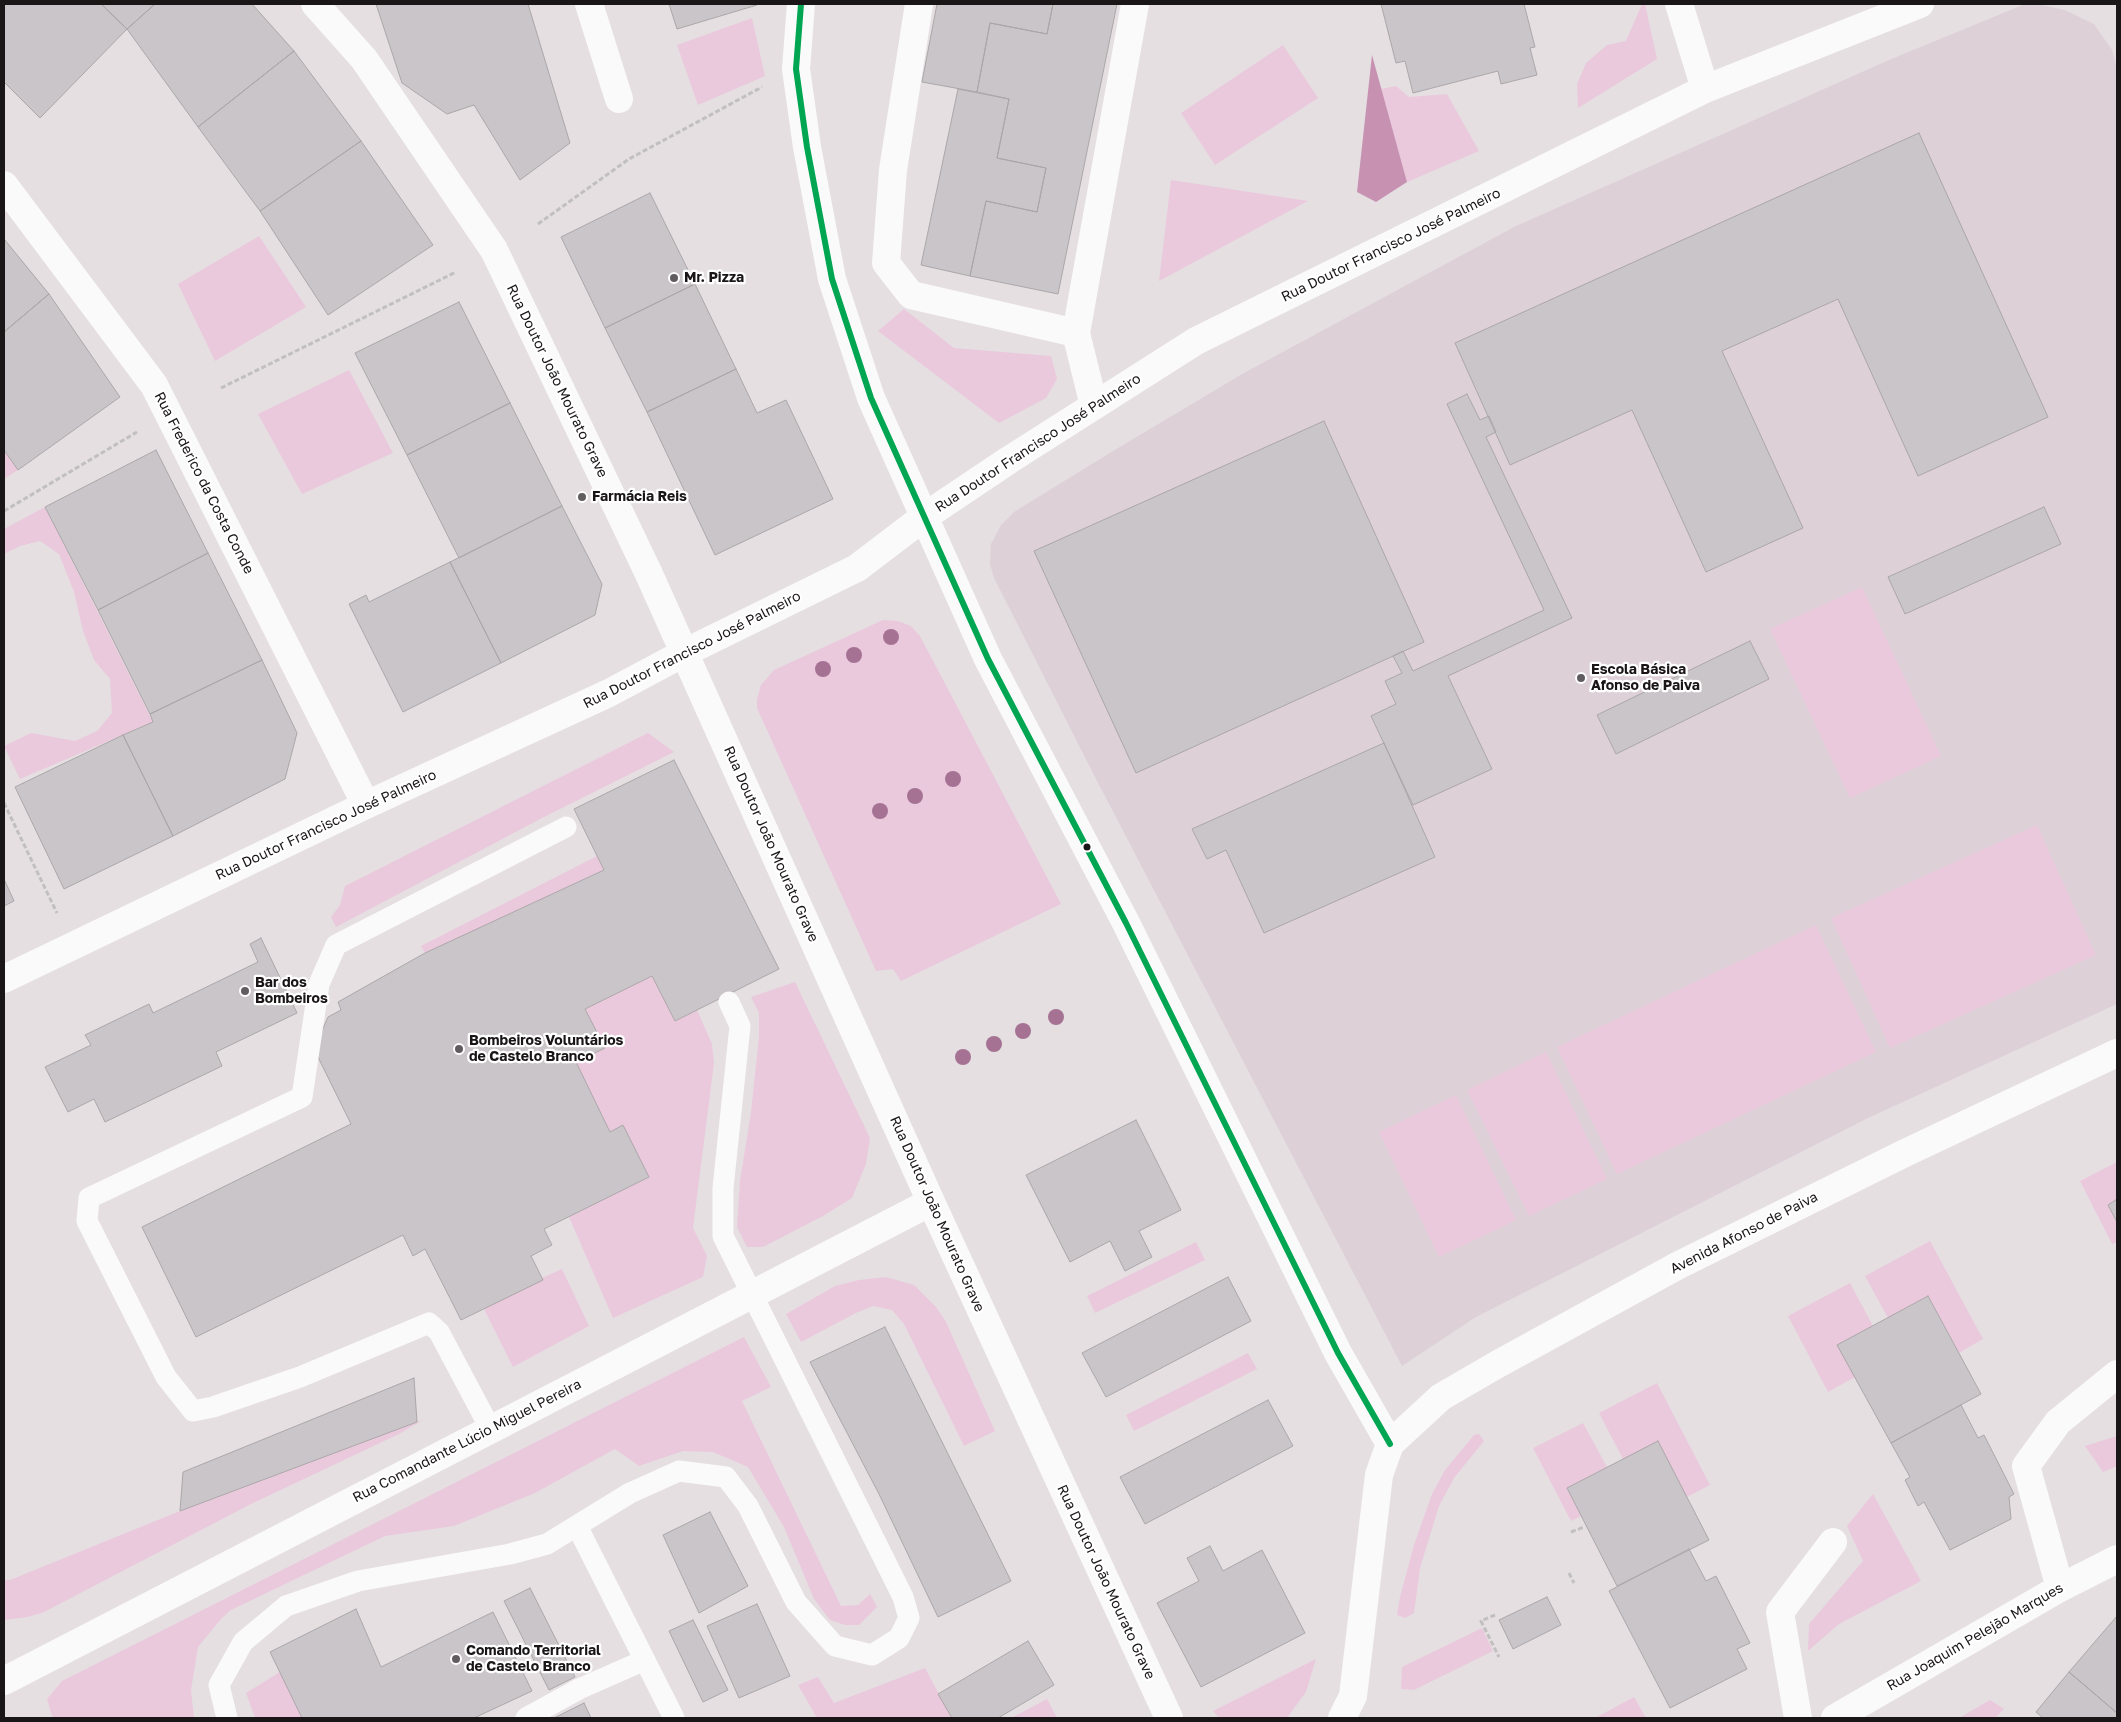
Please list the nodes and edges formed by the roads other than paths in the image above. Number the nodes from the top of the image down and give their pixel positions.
1 (315, 4) edge
2 (589, 4) edge
3 (801, 4) edge
4 (919, 4) edge
5 (1134, 4) edge
6 (1679, 4) edge
7 (1920, 4) edge
8 (1705, 89) junction
9 (619, 100) dead end
10 (4, 185) edge
11 (1076, 333) junction
12 (1094, 406) junction
13 (924, 517) junction
14 (684, 653) junction
15 (366, 806) junction
16 (566, 827) dead end
17 (4, 978) edge
18 (729, 1002) dead end
19 (2117, 1053) edge
20 (931, 1202) junction
21 (752, 1293) junction
22 (2117, 1374) edge
23 (490, 1428) junction
24 (1390, 1444) junction
25 (577, 1526) junction
26 (1833, 1542) dead end
27 (2117, 1560) edge
28 (2060, 1588) junction
29 (645, 1660) junction
30 (4, 1681) edge
31 (1351, 1711) edge
32 (227, 1718) edge
33 (526, 1718) edge
34 (674, 1718) edge
35 (1169, 1718) edge
36 (1798, 1718) edge
37 (1835, 1718) edge

1 - 14 street, Rua Doutor João Mourato Grave
2 - 9 street
3 - 13 street
4 - 11 street
5 - 11 street
6 - 8 street
7 - 8 street, Rua Doutor Francisco José Palmeiro
8 - 12 street, Rua Doutor Francisco José Palmeiro
10 - 15 street, Rua Frederico da Costa Conde
11 - 12 street
12 - 13 street, Rua Doutor Francisco José Palmeiro
13 - 14 street, Rua Doutor Francisco José Palmeiro
13 - 24 street
14 - 15 street, Rua Doutor Francisco José Palmeiro
14 - 20 street, Rua Doutor João Mourato Grave
15 - 17 street, Rua Doutor Francisco José Palmeiro
16 - 23 lane
18 - 21 lane
19 - 24 street, Avenida Afonso de Paiva
20 - 21 street, Rua Comandante Lúcio Miguel Pereira
20 - 35 street, Rua Doutor João Mourato Grave
21 - 23 street, Rua Comandante Lúcio Miguel Pereira
21 - 25 lane
22 - 28 street
23 - 30 street, Rua Comandante Lúcio Miguel Pereira
24 - 31 street
25 - 29 lane
25 - 32 lane
26 - 36 street
27 - 28 street, Rua Joaquim Pelejão Marques
28 - 37 street, Rua Joaquim Pelejão Marques
29 - 33 lane
29 - 34 lane

